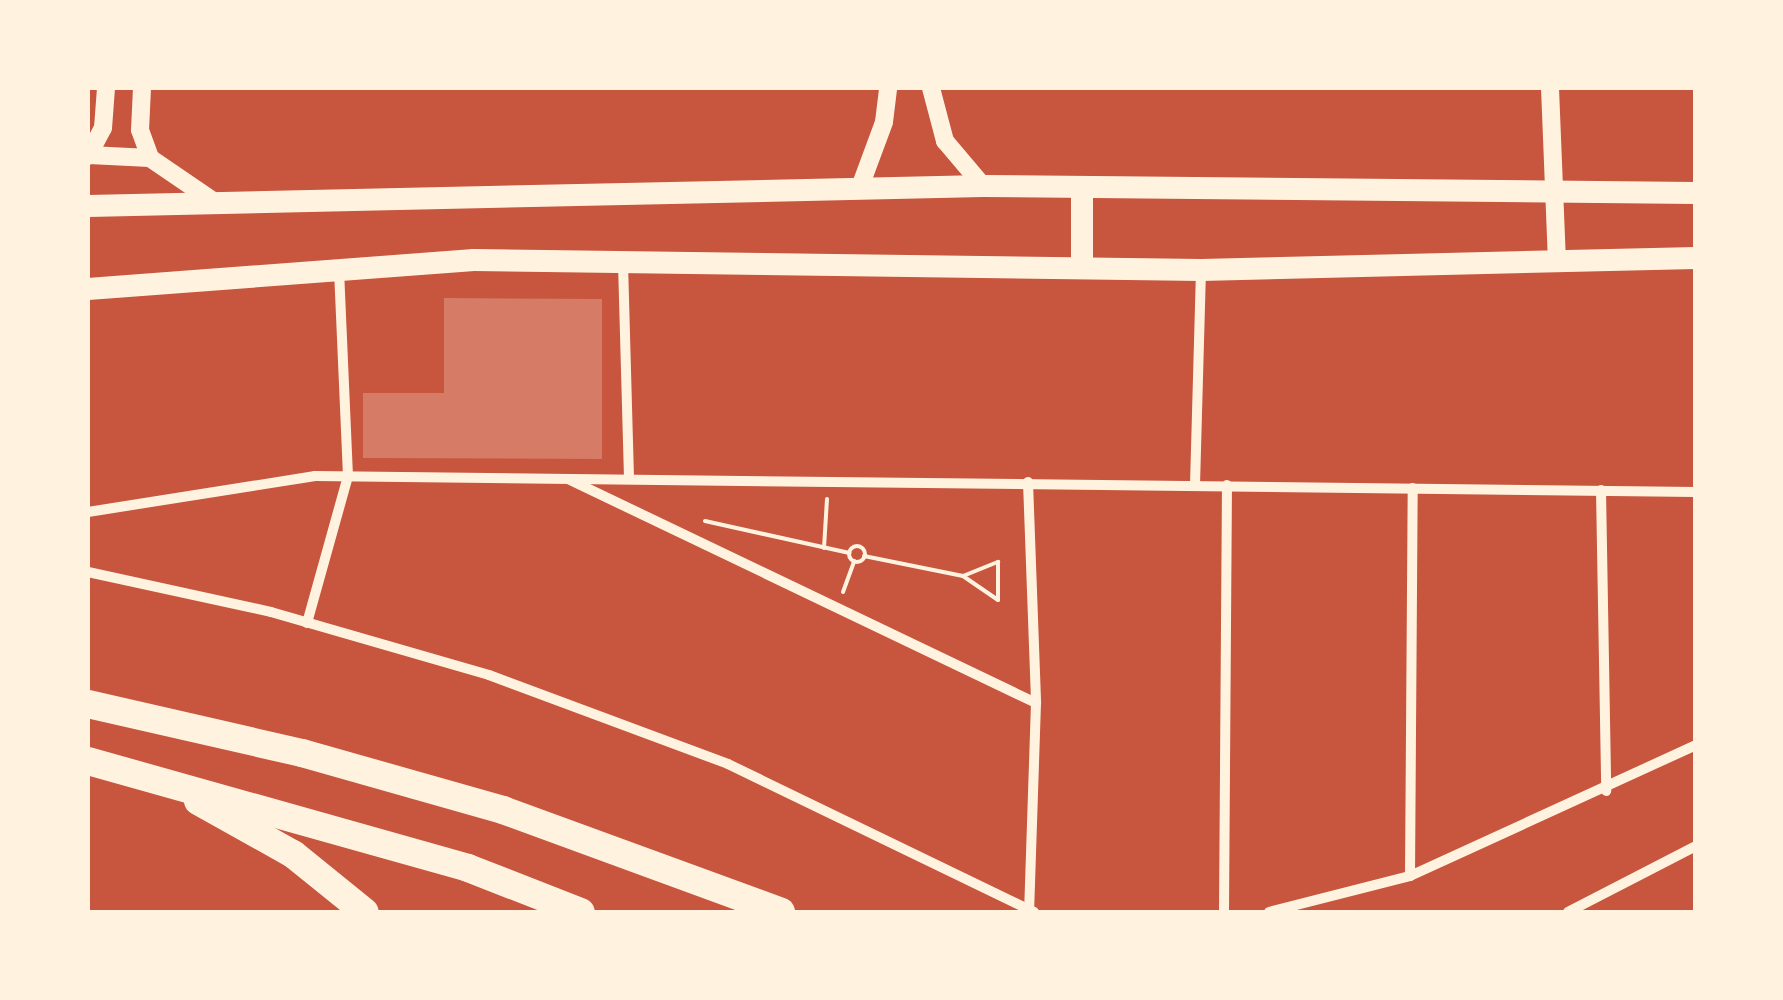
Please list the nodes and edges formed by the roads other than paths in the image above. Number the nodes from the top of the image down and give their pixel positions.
1 (106, 88) edge
2 (142, 88) edge
3 (888, 88) edge
4 (931, 88) edge
5 (1550, 88) edge
6 (88, 156) edge
7 (150, 158) junction
8 (982, 186) junction
9 (860, 187) junction
10 (1082, 190) junction
11 (1696, 193) edge
12 (1554, 196) junction
13 (219, 205) junction
14 (88, 206) edge
15 (1696, 258) edge
16 (1557, 261) junction
17 (623, 262) junction
18 (339, 266) junction
19 (1082, 268) junction
20 (1202, 270) junction
21 (88, 288) edge
22 (348, 476) junction
23 (563, 476) junction
24 (629, 476) junction
25 (1028, 482) junction
26 (1195, 485) junction
27 (1227, 485) junction
28 (1413, 488) junction
29 (1601, 490) junction
30 (1696, 492) edge
31 (88, 512) edge
32 (88, 572) edge
33 (307, 623) junction
34 (1036, 703) junction
35 (88, 704) edge
36 (1696, 745) edge
37 (88, 761) edge
38 (158, 778) junction
39 (1606, 790) junction
40 (1696, 846) edge
41 (1410, 876) junction
42 (1031, 911) edge
43 (364, 912) edge
44 (582, 912) edge
45 (781, 912) edge
46 (1224, 912) edge
47 (1269, 912) edge
48 (1568, 912) edge

1 - 6 street
2 - 7 street
3 - 9 street
4 - 8 street
5 - 12 street
6 - 7 street
7 - 13 street
8 - 9 main road
8 - 10 main road
9 - 13 main road
10 - 12 main road
10 - 19 main road
11 - 12 main road
12 - 16 street
13 - 14 main road
15 - 16 main road
16 - 20 main road
17 - 18 main road
17 - 19 main road
17 - 24 street
18 - 21 main road
18 - 22 street
19 - 20 main road
20 - 26 street
22 - 23 street
22 - 31 street
22 - 33 street
23 - 24 street
23 - 34 street
24 - 25 street
25 - 26 street
25 - 34 street
26 - 27 street
27 - 28 street
27 - 46 street
28 - 29 street
28 - 41 street
29 - 30 street
29 - 39 street
32 - 33 street
33 - 42 street
34 - 42 street
35 - 45 highway
36 - 39 street
37 - 38 highway
38 - 43 highway
38 - 44 highway
39 - 41 street
40 - 48 street
41 - 47 street

